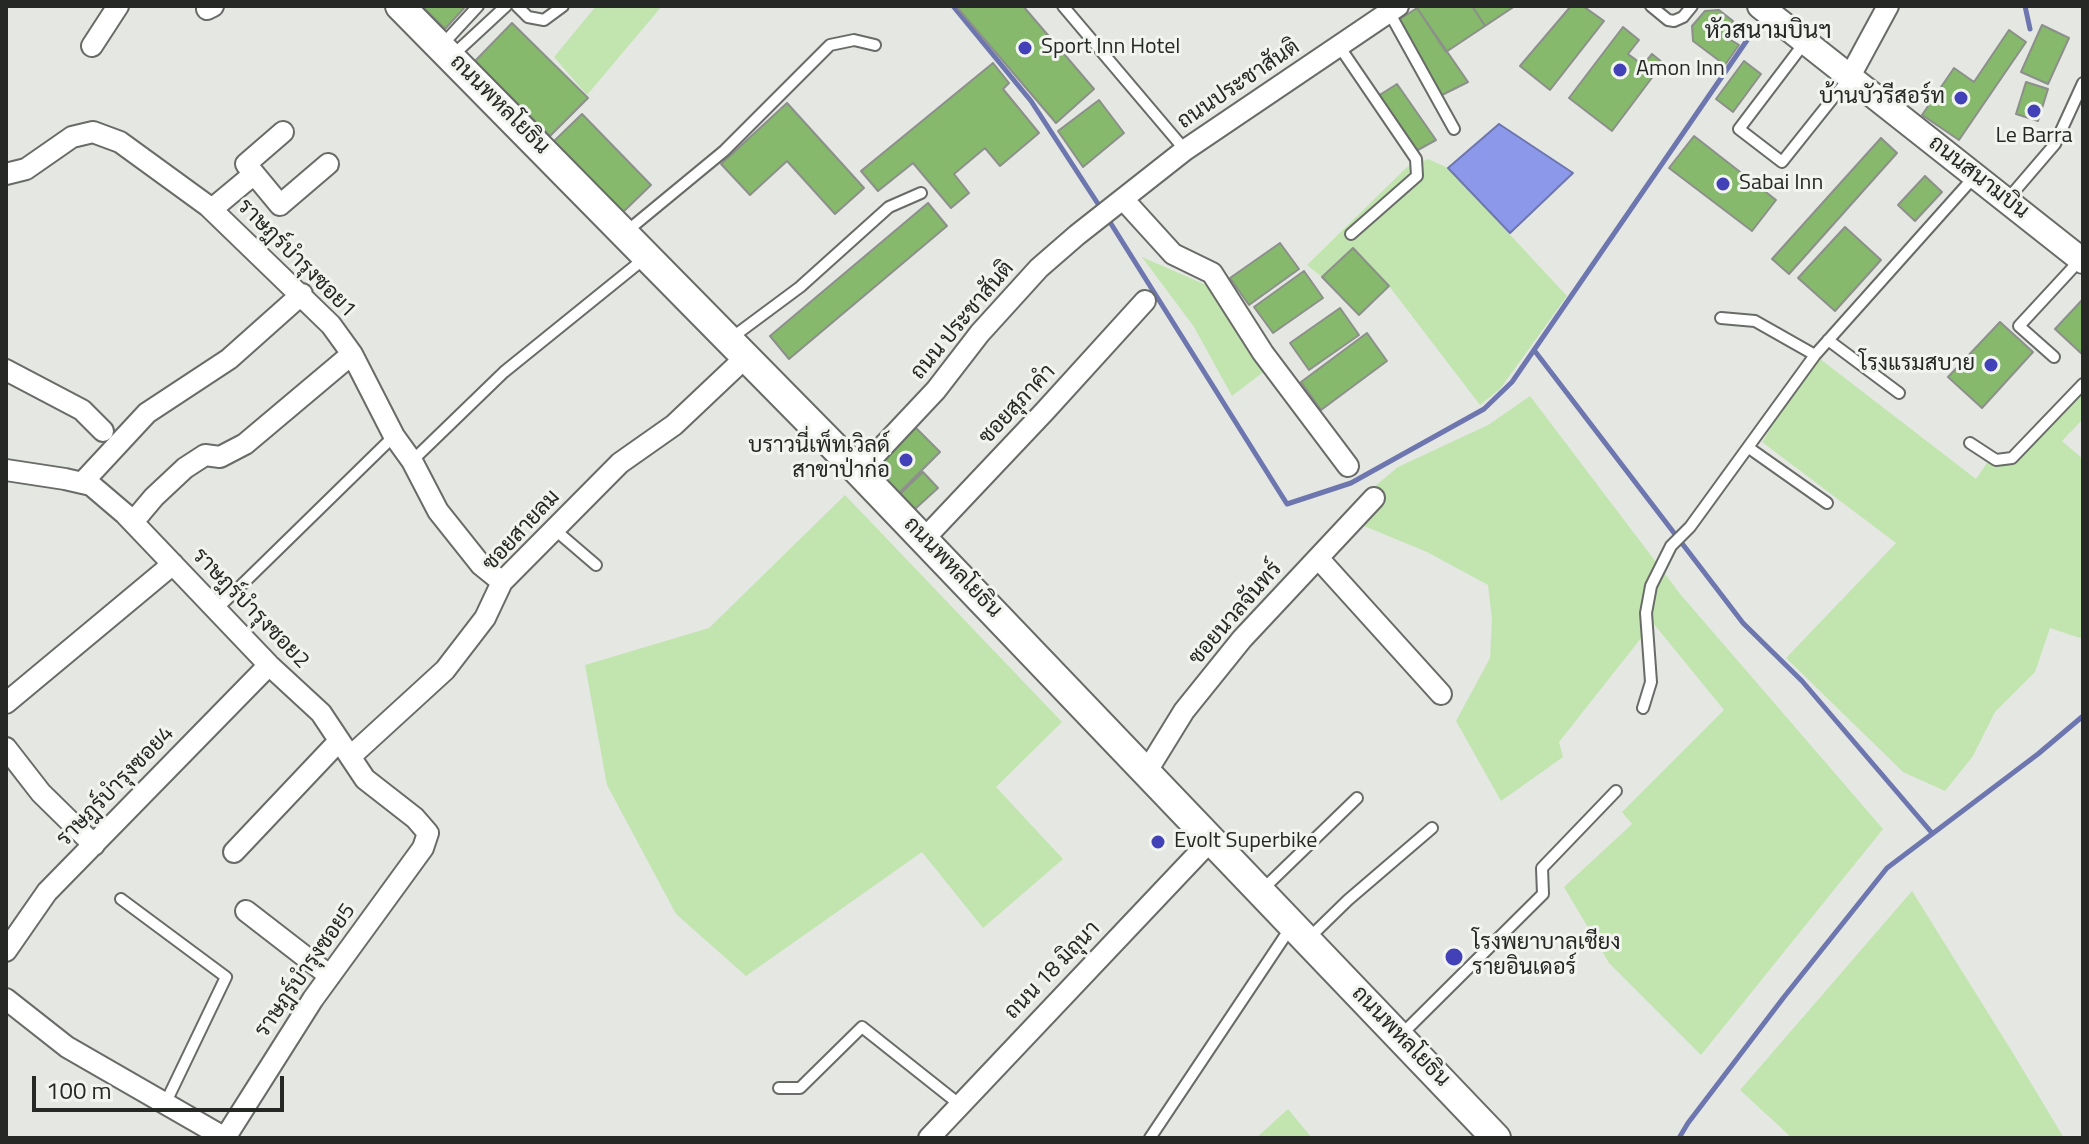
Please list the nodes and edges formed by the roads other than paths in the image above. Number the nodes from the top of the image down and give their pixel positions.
1 (118, 6) edge
2 (400, 6) edge
3 (478, 6) edge
4 (506, 6) edge
5 (517, 6) edge
6 (563, 6) edge
7 (1063, 6) edge
8 (1651, 6) edge
9 (1692, 6) edge
10 (1760, 6) edge
11 (1888, 6) edge
12 (1394, 9) edge
13 (1805, 42) junction
14 (875, 45) dead end
15 (92, 46) dead end
16 (1339, 46) junction
17 (446, 52) junction
18 (1849, 78) junction
19 (2083, 83) edge
20 (1454, 129) dead end
21 (283, 132) dead end
22 (1185, 150) junction
23 (328, 164) dead end
24 (6, 174) edge
25 (254, 174) junction
26 (1975, 175) junction
27 (921, 193) dead end
28 (2007, 200) junction
29 (212, 209) junction
30 (1110, 209) junction
31 (626, 232) junction
32 (1351, 234) dead end
33 (648, 255) junction
34 (2082, 260) edge
35 (302, 294) junction
36 (1145, 301) dead end
37 (1721, 318) dead end
38 (1828, 340) junction
39 (738, 348) junction
40 (352, 354) junction
41 (1815, 355) junction
42 (2054, 357) dead end
43 (6, 370) edge
44 (2083, 384) edge
45 (1899, 393) dead end
46 (103, 431) dead end
47 (394, 436) junction
48 (1970, 443) dead end
49 (1749, 448) junction
50 (412, 461) junction
51 (1348, 466) dead end
52 (6, 470) edge
53 (859, 472) junction
54 (82, 483) junction
55 (1374, 498) dead end
56 (1827, 503) dead end
57 (133, 522) junction
58 (554, 529) junction
59 (924, 539) junction
60 (1318, 558) junction
61 (173, 564) junction
62 (596, 565) dead end
63 (502, 582) junction
64 (217, 609) junction
65 (269, 665) junction
66 (1441, 694) dead end
67 (6, 703) edge
68 (1643, 708) dead end
69 (6, 748) edge
70 (345, 748) junction
71 (1147, 771) junction
72 (1616, 791) dead end
73 (1357, 798) dead end
74 (1432, 828) dead end
75 (428, 833) joint
76 (1212, 839) junction
77 (94, 845) junction
78 (234, 852) dead end
79 (1261, 891) junction
80 (121, 899) dead end
81 (246, 911) dead end
82 (1300, 932) junction
83 (6, 951) edge
84 (330, 976) junction
85 (6, 999) edge
86 (1399, 1037) junction
87 (779, 1088) dead end
88 (165, 1104) junction
89 (959, 1104) junction
90 (225, 1138) edge
91 (929, 1138) edge
92 (1150, 1138) edge
93 (1496, 1138) edge

1 - 15 street
2 - 17 main road, ถนนพหลโยธิน
3 - 17 lane
4 - 17 lane
5 - 6 lane
7 - 22 lane
8 - 9 lane
10 - 13 street, ถนนสนามบิน
11 - 18 street
12 - 16 street, ถนนประชาสันติ
12 - 20 lane
13 - 18 street, ถนนสนามบิน
13 - 18 lane
14 - 31 lane
16 - 22 street, ถนนประชาสันติ
16 - 32 lane
17 - 31 main road, ถนนพหลโยธิน
18 - 26 street, ถนนสนามบิน
19 - 28 lane
21 - 25 street
22 - 30 street, ถนนประชาสันติ
23 - 25 street
24 - 29 street, ราษฎร์บำรุงซอย1
25 - 29 street
26 - 28 street, ถนนสนามบิน
26 - 38 lane
27 - 39 lane
28 - 34 street, ถนนสนามบิน
29 - 35 street, ราษฎร์บำรุงซอย1
30 - 51 street
30 - 53 street, ถนน ประชาสันติ
31 - 33 main road, ถนนพหลโยธิน
33 - 39 main road, ถนนพหลโยธิน
33 - 50 lane
34 - 42 lane
35 - 40 street, ราษฎร์บำรุงซอย1
35 - 54 street
36 - 59 street, ซอยสุภาคำ
37 - 41 lane
38 - 41 lane
38 - 45 lane
39 - 53 main road, ถนนพหลโยธิน
39 - 58 street, ซอยสายลม
40 - 47 street, ราษฎร์บำรุงซอย1
40 - 57 street
41 - 49 lane
43 - 46 street
44 - 48 lane
47 - 50 street, ราษฎร์บำรุงซอย1
47 - 64 lane
49 - 56 lane
49 - 68 lane
50 - 63 street, ราษฎร์บำรุงซอย1
52 - 54 street, ราษฎร์บำรุงซอย2
53 - 59 main road, ถนนพหลโยธิน
54 - 57 street, ราษฎร์บำรุงซอย2
55 - 60 street, ซอยนวลจันทร์
57 - 61 street, ราษฎร์บำรุงซอย2
58 - 62 lane
58 - 63 street, ซอยสายลม
59 - 71 main road, ถนนพหลโยธิน
60 - 66 street
60 - 71 street, ซอยนวลจันทร์
61 - 64 street, ราษฎร์บำรุงซอย2
61 - 67 street
63 - 70 street, ซอยสายลม
64 - 65 street, ราษฎร์บำรุงซอย2
65 - 70 street, ราษฎร์บำรุงซอย2
65 - 77 street, ราษฎร์บำรุงซอย4
69 - 77 street
70 - 75 street, ราษฎร์บำรุงซอย2
70 - 78 street, ซอยสายลม
71 - 76 main road, ถนนพหลโยธิน
72 - 86 lane
73 - 79 lane
74 - 82 lane
75 - 84 street, ราษฎร์บำรุงซอย5
76 - 79 main road, ถนนพหลโยธิน
76 - 89 street, ถนน 18 มิถุนา
77 - 83 street, ราษฎร์บำรุงซอย4
79 - 82 main road, ถนนพหลโยธิน
80 - 88 lane
81 - 84 street
82 - 86 main road, ถนนพหลโยธิน
82 - 92 lane
84 - 90 street, ราษฎร์บำรุงซอย5
85 - 88 street
86 - 93 main road, ถนนพหลโยธิน
87 - 89 lane
88 - 90 street
89 - 91 street, ถนน 18 มิถุนา

